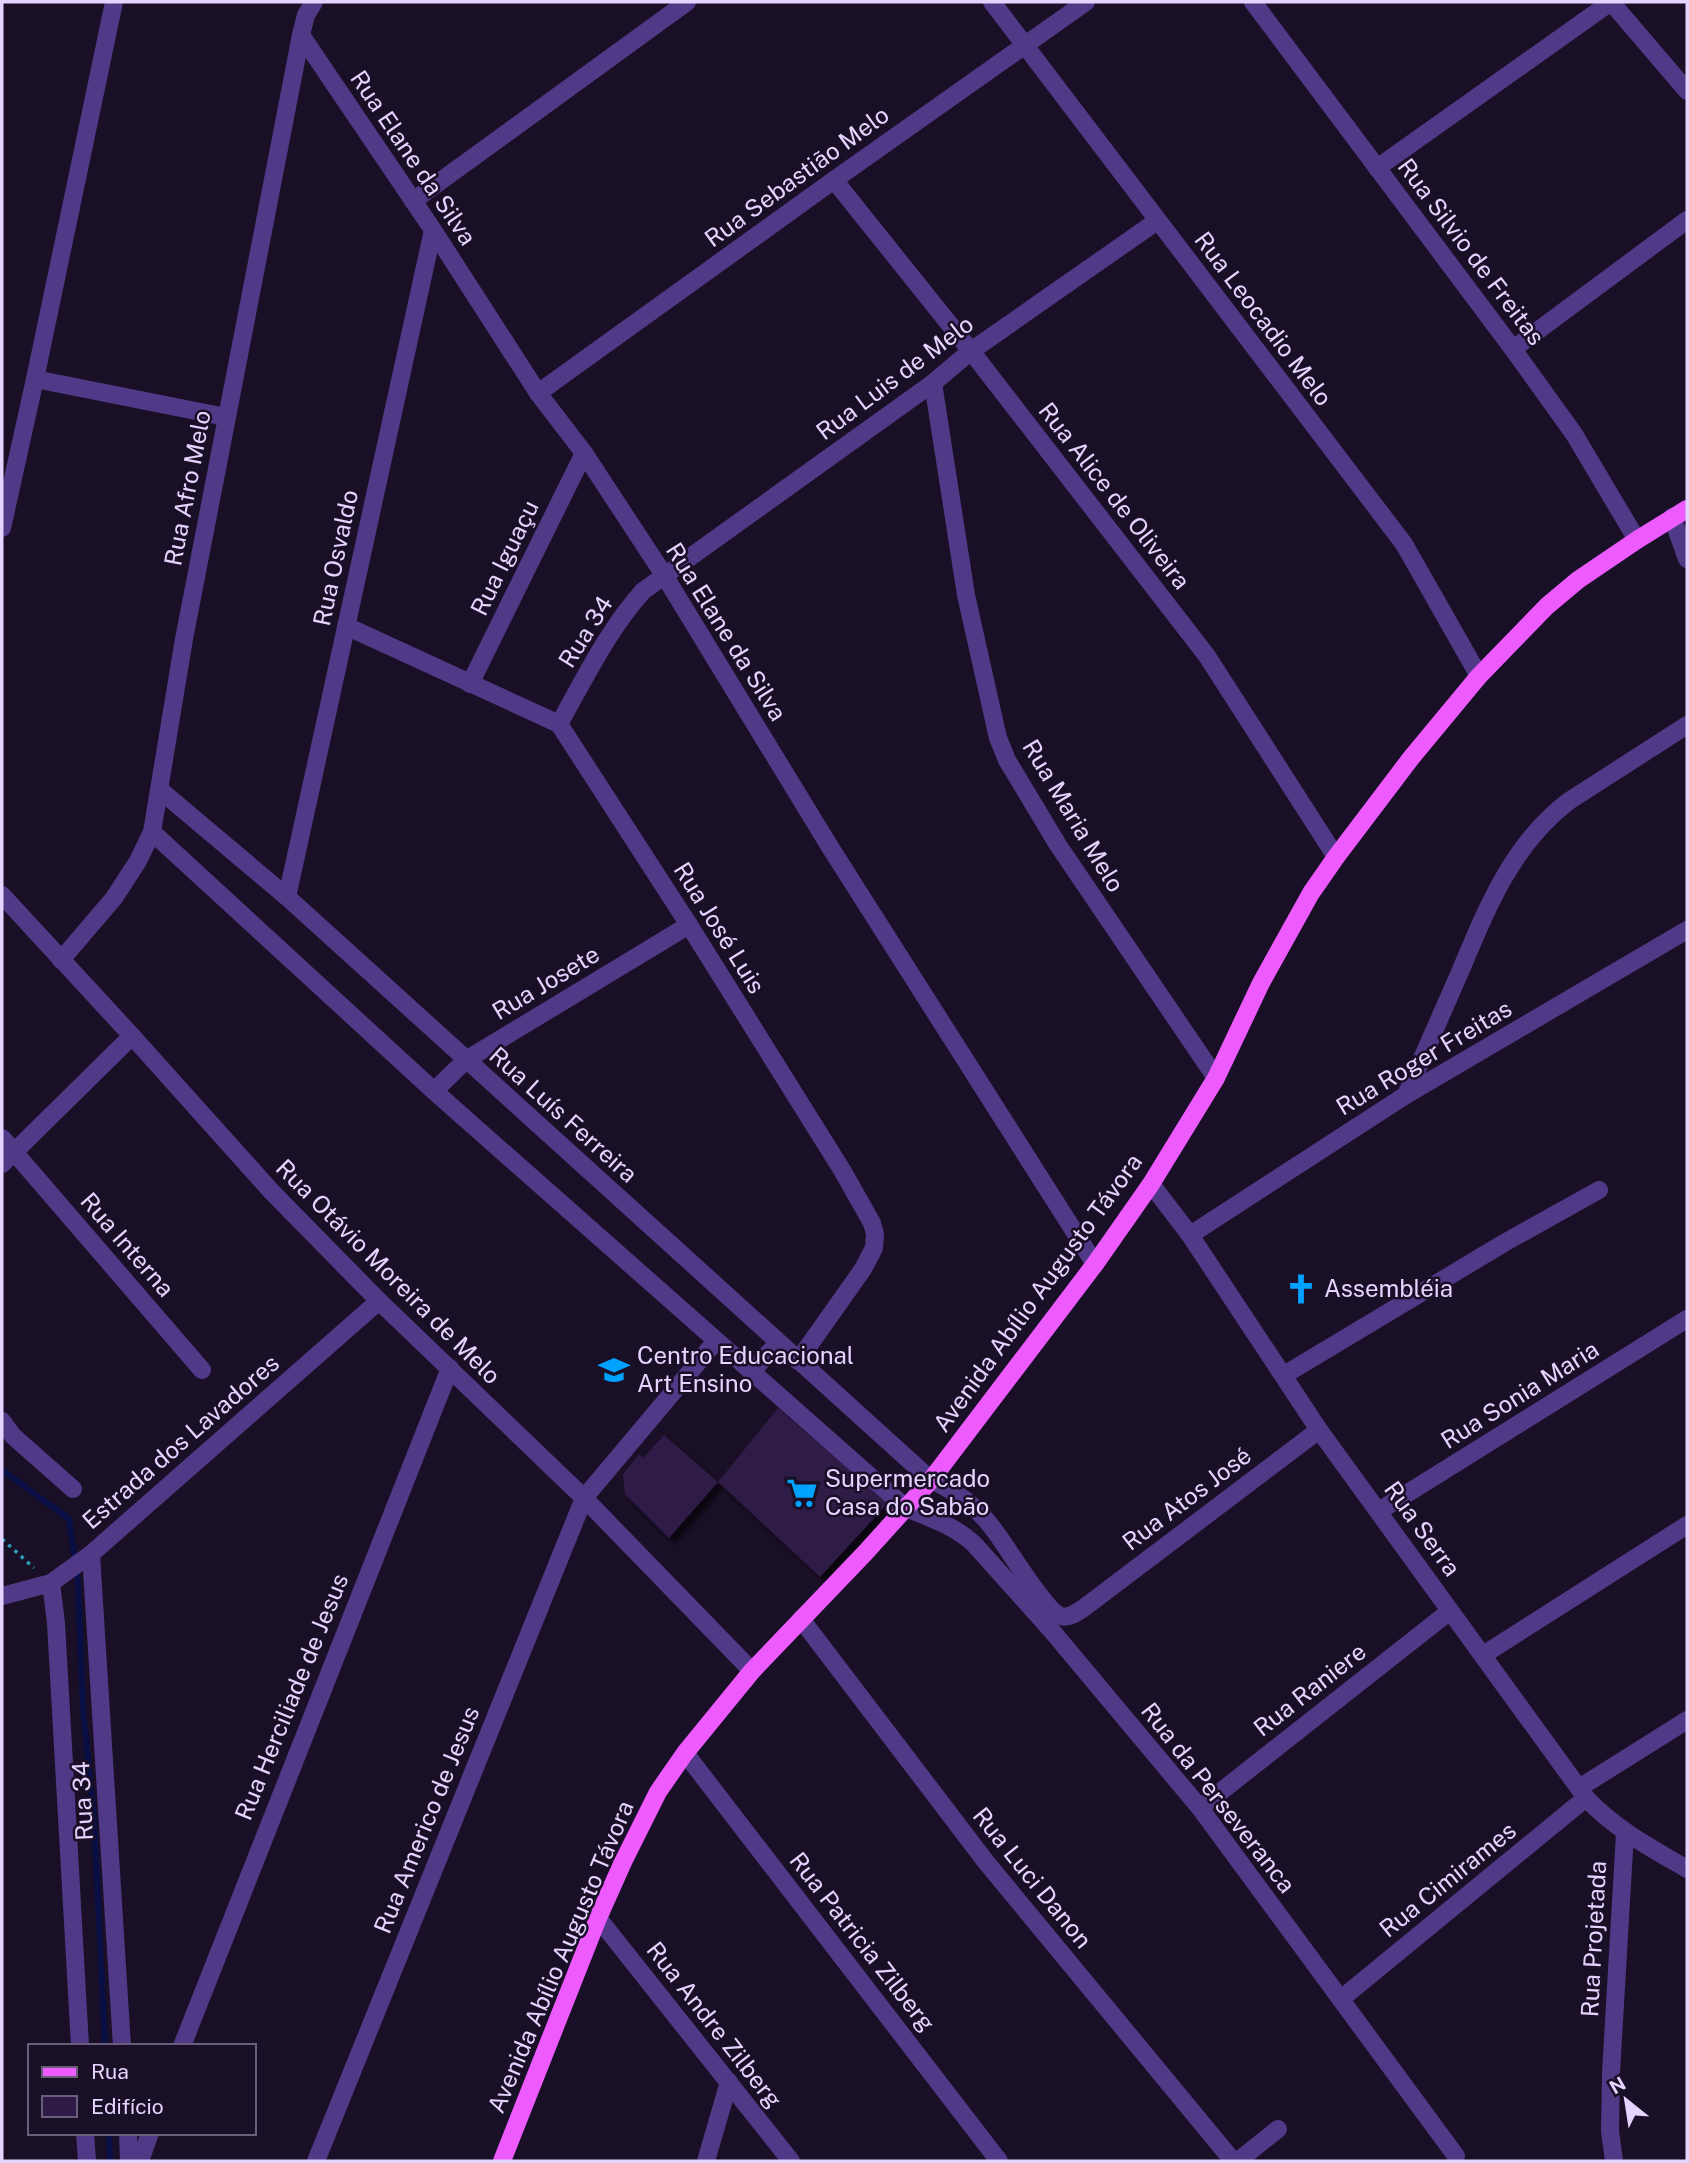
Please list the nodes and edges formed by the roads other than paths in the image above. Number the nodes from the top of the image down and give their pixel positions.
1 (114, 2) edge
2 (314, 2) edge
3 (687, 2) edge
4 (992, 2) edge
5 (1086, 2) edge
6 (1253, 2) edge
7 (1611, 2) edge
8 (301, 35) junction
9 (1025, 45) junction
10 (1687, 92) edge
11 (1377, 168) junction
12 (834, 180) junction
13 (413, 201) junction
14 (1687, 220) edge
15 (1157, 221) junction
16 (433, 230) junction
17 (1513, 349) junction
18 (971, 351) junction
19 (35, 379) junction
20 (933, 383) junction
21 (538, 393) junction
22 (226, 416) junction
23 (584, 453) junction
24 (1680, 513) edge
25 (2, 528) edge
26 (1637, 540) junction
27 (1687, 559) edge
28 (664, 575) junction
29 (346, 626) junction
30 (1479, 676) junction
31 (470, 684) junction
32 (559, 724) junction
33 (1687, 725) edge
34 (160, 790) junction
35 (152, 832) junction
36 (1336, 857) junction
37 (2, 895) edge
38 (286, 897) junction
39 (689, 925) junction
40 (1687, 930) edge
41 (61, 960) junction
42 (132, 1036) junction
43 (466, 1060) junction
44 (1216, 1078) junction
45 (434, 1091) junction
46 (1406, 1096) junction
47 (2, 1138) edge
48 (8, 1159) edge
49 (1152, 1184) junction
50 (1599, 1190) dead end
51 (1190, 1235) junction
52 (1095, 1264) junction
53 (379, 1300) junction
54 (1687, 1319) edge
55 (716, 1341) junction
56 (778, 1343) junction
57 (798, 1361) junction
58 (450, 1368) junction
59 (202, 1370) dead end
60 (751, 1372) junction
61 (1284, 1375) junction
62 (2, 1421) edge
63 (1319, 1430) junction
64 (931, 1480) junction
65 (73, 1489) dead end
66 (584, 1498) junction
67 (906, 1508) junction
68 (1379, 1511) junction
69 (1687, 1525) edge
70 (87, 1557) junction
71 (55, 1580) junction
72 (2, 1596) edge
73 (1086, 1607) joint
74 (1450, 1611) junction
75 (801, 1619) junction
76 (1483, 1655) junction
77 (752, 1671) junction
78 (1687, 1720) edge
79 (685, 1753) junction
80 (1582, 1793) junction
81 (1200, 1808) junction
82 (1625, 1833) junction
83 (1687, 1869) edge
84 (598, 1919) junction
85 (1341, 1999) junction
86 (80, 2044) edge
87 (122, 2044) edge
88 (183, 2044) edge
89 (729, 2082) junction
90 (1278, 2129) dead end
91 (85, 2135) edge
92 (128, 2135) edge
93 (149, 2135) edge
94 (1456, 2156) dead end
95 (87, 2161) edge
96 (129, 2161) edge
97 (140, 2161) edge
98 (316, 2161) edge
99 (502, 2161) edge
100 (706, 2161) edge
101 (791, 2161) edge
102 (999, 2161) edge
103 (1233, 2161) edge
104 (1238, 2161) edge
105 (1614, 2161) edge

1 - 19 street
2 - 8 street, Rua Afro Melo
3 - 13 street
4 - 9 street, Rua Leocadio Melo
5 - 9 street, Rua Sebastião Melo
6 - 11 street, Rua Silvio de Freitas
7 - 10 street
7 - 11 street
8 - 13 street, Rua Elane da Silva
8 - 22 street, Rua Afro Melo
9 - 12 street, Rua Sebastião Melo
9 - 15 street, Rua Leocadio Melo
11 - 17 street, Rua Silvio de Freitas
12 - 18 street, Rua Alice de Oliveira
12 - 21 street, Rua Sebastião Melo
13 - 16 street, Rua Elane da Silva
14 - 17 street
15 - 18 street, Rua Luis de Melo
15 - 30 street, Rua Leocadio Melo
16 - 21 street, Rua Elane da Silva
16 - 29 street, Rua Osvaldo
17 - 26 street, Rua Silvio de Freitas
18 - 20 street, Rua Luis de Melo
18 - 36 street, Rua Alice de Oliveira
19 - 22 street
19 - 25 street
20 - 28 street, Rua Luis de Melo
20 - 44 street, Rua Maria Melo
21 - 23 street, Rua Elane da Silva
22 - 34 street, Rua Afro Melo
23 - 28 street, Rua Elane da Silva
23 - 31 street, Rua Iguaçu
24 - 26 main road, Avenida Abílio Augusto Távora
24 - 27 street
26 - 30 main road, Avenida Abílio Augusto Távora
28 - 32 street, Rua 34
28 - 52 street, Rua Elane da Silva
29 - 31 street
29 - 38 street, Rua Osvaldo
30 - 36 main road, Avenida Abílio Augusto Távora
31 - 32 street
32 - 39 street, Rua José Luis
33 - 46 street
34 - 35 street, Rua Afro Melo
34 - 38 street, Rua Luís Ferreira
35 - 41 street, Rua Afro Melo
35 - 45 street
36 - 44 main road, Avenida Abílio Augusto Távora
37 - 41 street, Rua Otávio Moreira de Melo
38 - 43 street, Rua Luís Ferreira
39 - 43 street, Rua Josete
39 - 57 street, Rua José Luis
40 - 46 street, Rua Roger Freitas
41 - 42 street, Rua Otávio Moreira de Melo
42 - 48 street
42 - 53 street, Rua Otávio Moreira de Melo
43 - 45 street, Rua Josete
43 - 56 street, Rua Luís Ferreira
44 - 49 main road, Avenida Abílio Augusto Távora
45 - 55 street
46 - 51 street, Rua Roger Freitas
47 - 48 street, Rua Interna
48 - 59 street, Rua Interna
49 - 51 street, Rua Serra
49 - 52 main road, Avenida Abílio Augusto Távora
50 - 61 street
51 - 61 street, Rua Serra
52 - 64 main road, Avenida Abílio Augusto Távora
53 - 58 street, Rua Otávio Moreira de Melo
53 - 70 street, Estrada dos Lavadores
54 - 68 street, Rua Sonia Maria
55 - 60 street
55 - 66 street, Rua Americo de Jesus
56 - 57 street, Rua Luís Ferreira
56 - 60 street
57 - 64 street, Rua Luís Ferreira
58 - 66 street, Rua Otávio Moreira de Melo
58 - 88 street, Rua Herciliade de Jesus
60 - 67 street
61 - 63 street, Rua Serra
62 - 65 street
63 - 68 street, Rua Serra
63 - 73 street, Rua Atos José
64 - 67 main road, Avenida Abílio Augusto Távora
64 - 73 street, Rua Luís Ferreira
66 - 77 street, Rua Otávio Moreira de Melo
66 - 98 street, Rua Americo de Jesus
67 - 75 main road, Avenida Abílio Augusto Távora
67 - 81 street, Rua da Perseveranca
68 - 74 street, Rua Serra
69 - 76 street
70 - 71 street, Estrada dos Lavadores
70 - 87 street, Rua 34
71 - 72 street, Estrada dos Lavadores
71 - 86 street
74 - 76 street, Rua Serra
74 - 81 street, Rua Raniere
75 - 77 main road, Avenida Abílio Augusto Távora
75 - 103 street, Rua Luci Danon
76 - 80 street, Rua Serra
77 - 79 main road, Avenida Abílio Augusto Távora
78 - 80 street, Rua Cimirames
79 - 84 main road, Avenida Abílio Augusto Távora
79 - 102 street, Rua Patricia Zilberg
80 - 82 street, Rua Serra
80 - 85 street, Rua Cimirames
81 - 85 street, Rua da Perseveranca
82 - 83 street, Rua Serra
82 - 105 street, Rua Projetada
84 - 89 street, Rua Andre Zilberg
84 - 99 main road, Avenida Abílio Augusto Távora
85 - 94 street, Rua da Perseveranca
89 - 100 street
89 - 101 street, Rua Andre Zilberg
90 - 104 street
91 - 95 street
92 - 96 street
93 - 97 street

